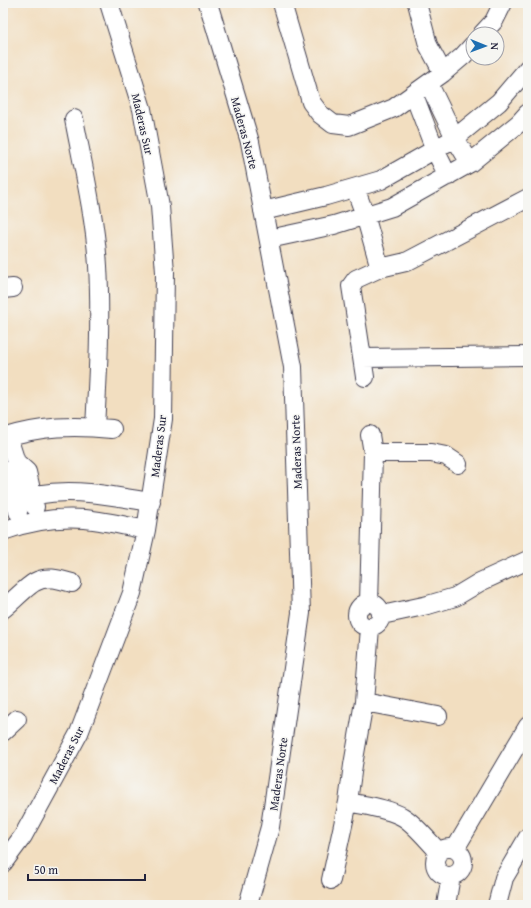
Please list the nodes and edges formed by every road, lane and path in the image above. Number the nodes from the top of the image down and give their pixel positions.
1 (109, 3) edge
2 (208, 3) edge
3 (282, 3) edge
4 (417, 3) edge
5 (504, 3) edge
6 (489, 26) edge
7 (465, 54) edge
8 (528, 68) edge
9 (436, 79) junction
10 (414, 95) junction
11 (528, 113) edge
12 (74, 119) dead end
13 (455, 138) junction
14 (435, 150) junction
15 (470, 163) junction
16 (448, 176) junction
17 (356, 188) junction
18 (528, 198) edge
19 (263, 211) junction
20 (365, 215) junction
21 (269, 240) junction
22 (380, 268) junction
23 (528, 356) edge
24 (362, 358) junction
25 (365, 377) dead end
26 (370, 435) dead end
27 (6, 438) edge
28 (373, 453) junction
29 (458, 464) dead end
30 (17, 500) edge
31 (151, 502) junction
32 (30, 523) junction
33 (146, 530) junction
34 (3, 531) edge
35 (528, 560) edge
36 (72, 583) dead end
37 (369, 602) junction
38 (3, 609) edge
39 (382, 615) junction
40 (370, 628) junction
41 (364, 702) junction
42 (438, 716) dead end
43 (17, 719) dead end
44 (528, 726) edge
45 (3, 732) edge
46 (348, 802) junction
47 (528, 837) edge
48 (447, 851) junction
49 (3, 863) edge
50 (331, 880) dead end
51 (248, 905) edge
52 (446, 905) edge
53 (497, 905) edge

1 - 31 street, Maderas Sur
2 - 19 street, Maderas Norte
3 - 10 street
4 - 9 street
5 - 6 street
7 - 9 street
8 - 13 street
9 - 10 street
9 - 13 street
10 - 14 street
11 - 15 street
12 - 27 street
13 - 14 street
13 - 15 street
14 - 16 street
14 - 17 street
15 - 16 street
16 - 20 street
17 - 19 street
17 - 20 street
18 - 22 street
19 - 21 street, Maderas Norte
20 - 21 street
20 - 22 street
21 - 51 street, Maderas Norte
22 - 24 street
23 - 24 street
24 - 25 street
26 - 28 street
27 - 30 street
28 - 29 street
28 - 37 street
30 - 31 street
30 - 32 street
31 - 33 street, Maderas Sur
32 - 33 street
32 - 34 street
33 - 49 street, Maderas Sur
35 - 39 street
36 - 38 street
37 - 39 street
37 - 40 street
39 - 40 street
40 - 41 street
41 - 42 street
41 - 46 street
43 - 45 street
44 - 48 street
46 - 48 street
46 - 50 street
47 - 53 street
48 - 52 street

